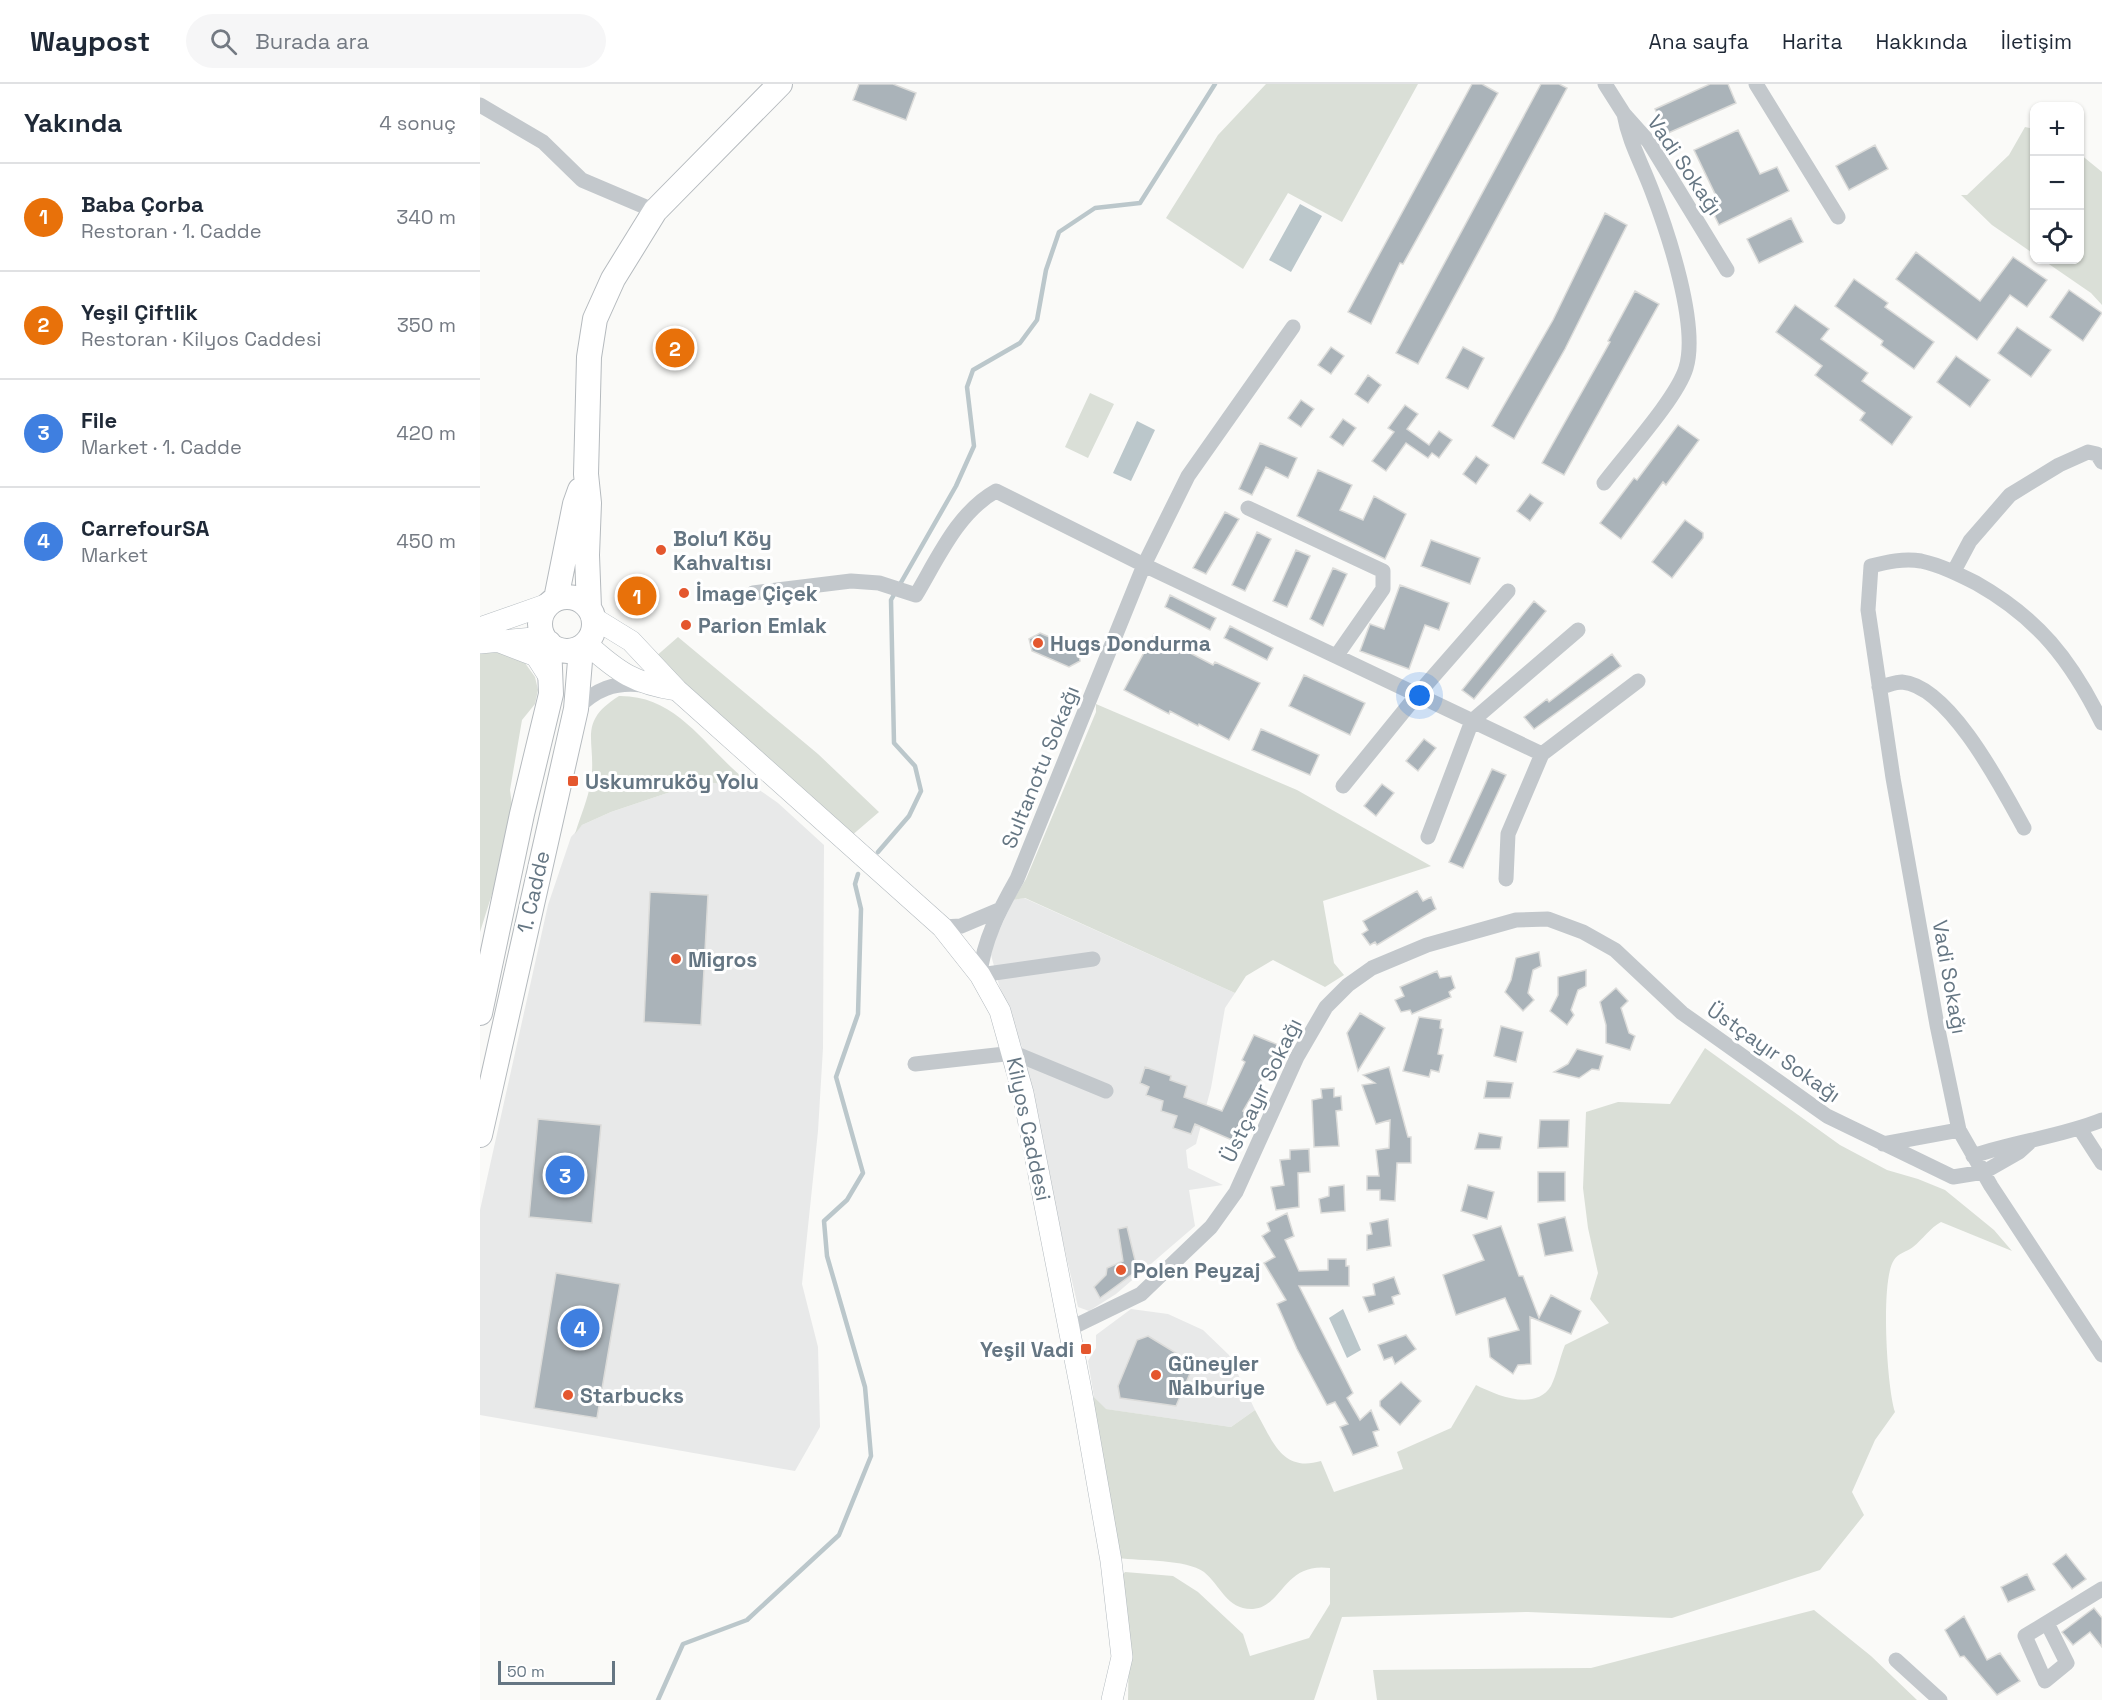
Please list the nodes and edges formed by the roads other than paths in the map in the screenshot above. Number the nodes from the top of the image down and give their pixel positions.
1 (780, 84) edge
2 (1605, 84) edge
3 (1756, 84) edge
4 (480, 105) edge
5 (1624, 114) junction
6 (656, 211) junction
7 (1838, 217) dead end
8 (1727, 270) dead end
9 (1293, 327) dead end
10 (2102, 462) edge
11 (586, 474) junction
12 (1604, 483) dead end
13 (1248, 508) dead end
14 (1143, 565) junction
15 (1954, 571) junction
16 (1508, 591) dead end
17 (753, 593) dead end
18 (552, 601) junction
19 (591, 613) junction
20 (480, 628) edge
21 (1578, 630) dead end
22 (546, 640) junction
23 (488, 642) edge
24 (584, 646) junction
25 (1336, 654) junction
26 (550, 678) junction
27 (1638, 681) dead end
28 (647, 686) junction
29 (1879, 687) junction
30 (677, 690) junction
31 (1418, 695) junction
32 (576, 709) junction
33 (1472, 721) junction
34 (2102, 723) edge
35 (1542, 754) junction
36 (1343, 786) dead end
37 (2024, 828) dead end
38 (1428, 837) dead end
39 (1506, 879) dead end
40 (999, 910) junction
41 (499, 925) junction
42 (942, 927) junction
43 (1093, 959) dead end
44 (480, 967) edge
45 (980, 975) junction
46 (480, 1013) edge
47 (1014, 1053) junction
48 (497, 1058) junction
49 (915, 1064) dead end
50 (480, 1077) edge
51 (1106, 1091) dead end
52 (2102, 1120) edge
53 (2080, 1129) junction
54 (1959, 1130) junction
55 (480, 1135) edge
56 (2030, 1142) junction
57 (1883, 1144) junction
58 (1973, 1156) junction
59 (2102, 1163) edge
60 (1984, 1172) junction
61 (1069, 1329) junction
62 (2102, 1355) edge
63 (2102, 1588) edge
64 (2047, 1623) dead end
65 (1896, 1660) dead end
66 (1112, 1700) edge
67 (1940, 1700) edge

1 - 6 main road
2 - 5 street, Vadi Sokağı
3 - 7 street
4 - 6 street
5 - 8 street, Vadi Sokağı
5 - 12 street
6 - 11 main road
9 - 14 street, Sultanotu Sokağı
10 - 15 street
11 - 18 main road
11 - 19 main road
13 - 25 street
14 - 17 street
14 - 25 street
14 - 40 street, Sultanotu Sokağı
15 - 29 street, Vadi Sokağı
15 - 34 street
16 - 31 street
18 - 19 main road
18 - 20 street
18 - 22 main road
19 - 24 main road
19 - 30 street, Kilyos Caddesi
21 - 33 street
22 - 23 street
22 - 24 main road
22 - 26 main road, 1. Cadde
23 - 26 street
24 - 28 street
24 - 32 main road, 1. Cadde
25 - 31 street
26 - 41 main road, 1. Cadde
27 - 35 street
28 - 30 street
28 - 32 street
29 - 37 street
29 - 54 street, Vadi Sokağı
30 - 42 street, Kilyos Caddesi
31 - 33 street
31 - 36 street
32 - 48 main road, 1. Cadde
33 - 35 street
33 - 38 street
35 - 39 street
40 - 42 street
40 - 45 street, Sultanotu Sokağı
41 - 44 main road
41 - 46 main road, 1. Cadde
42 - 45 street, Kilyos Caddesi
43 - 45 street
45 - 47 street, Kilyos Caddesi
47 - 49 street
47 - 51 street
47 - 61 street, Kilyos Caddesi
48 - 50 main road
48 - 55 main road, 1. Cadde
52 - 53 street
53 - 56 street
53 - 59 street
54 - 57 street
54 - 58 street, Vadi Sokağı
56 - 58 street
56 - 60 street
57 - 60 street, Üstçayır Sokağı
57 - 61 street, Üstçayır Sokağı
58 - 60 street, Vadi Sokağı
60 - 62 street, Vadi Sokağı
61 - 66 street, Kilyos Caddesi
63 - 64 street
65 - 67 street

